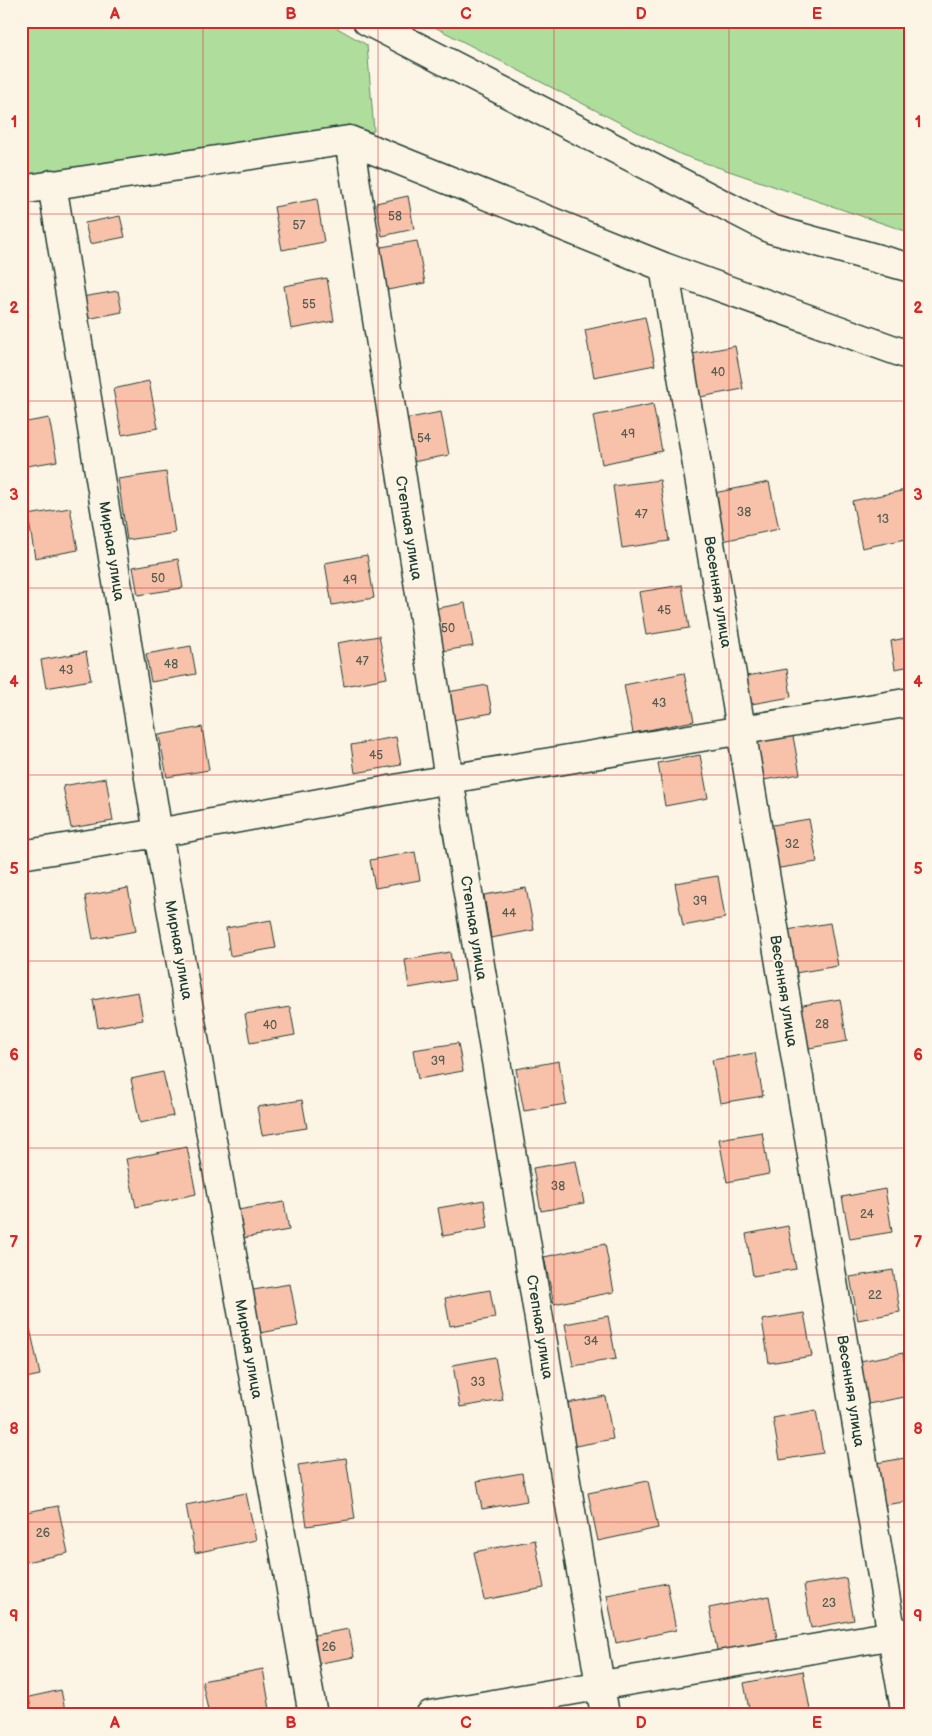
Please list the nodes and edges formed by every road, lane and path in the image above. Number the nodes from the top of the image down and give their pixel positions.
1 (367, 21) edge
2 (348, 140) junction
3 (52, 184) junction
4 (21, 190) edge
5 (664, 267) junction
6 (911, 268) edge
7 (911, 356) edge
8 (911, 702) edge
9 (740, 730) junction
10 (449, 779) junction
11 (158, 833) junction
12 (21, 855) edge
13 (901, 1634) edge
14 (600, 1685) junction
15 (313, 1715) edge
16 (430, 1715) edge
17 (606, 1715) edge
18 (906, 1715) edge

1 - 6 street
2 - 3 street
2 - 5 street
2 - 10 street, Степная улица
3 - 4 street
3 - 11 street, Мирная улица
5 - 7 street
5 - 9 street, Весенняя улица
8 - 9 street
9 - 10 street
9 - 13 street, Весенняя улица
10 - 11 street
10 - 14 street, Степная улица
11 - 12 street
11 - 15 street, Мирная улица
13 - 14 street
13 - 18 street, Весенняя улица
14 - 16 street
14 - 17 street, Степная улица

